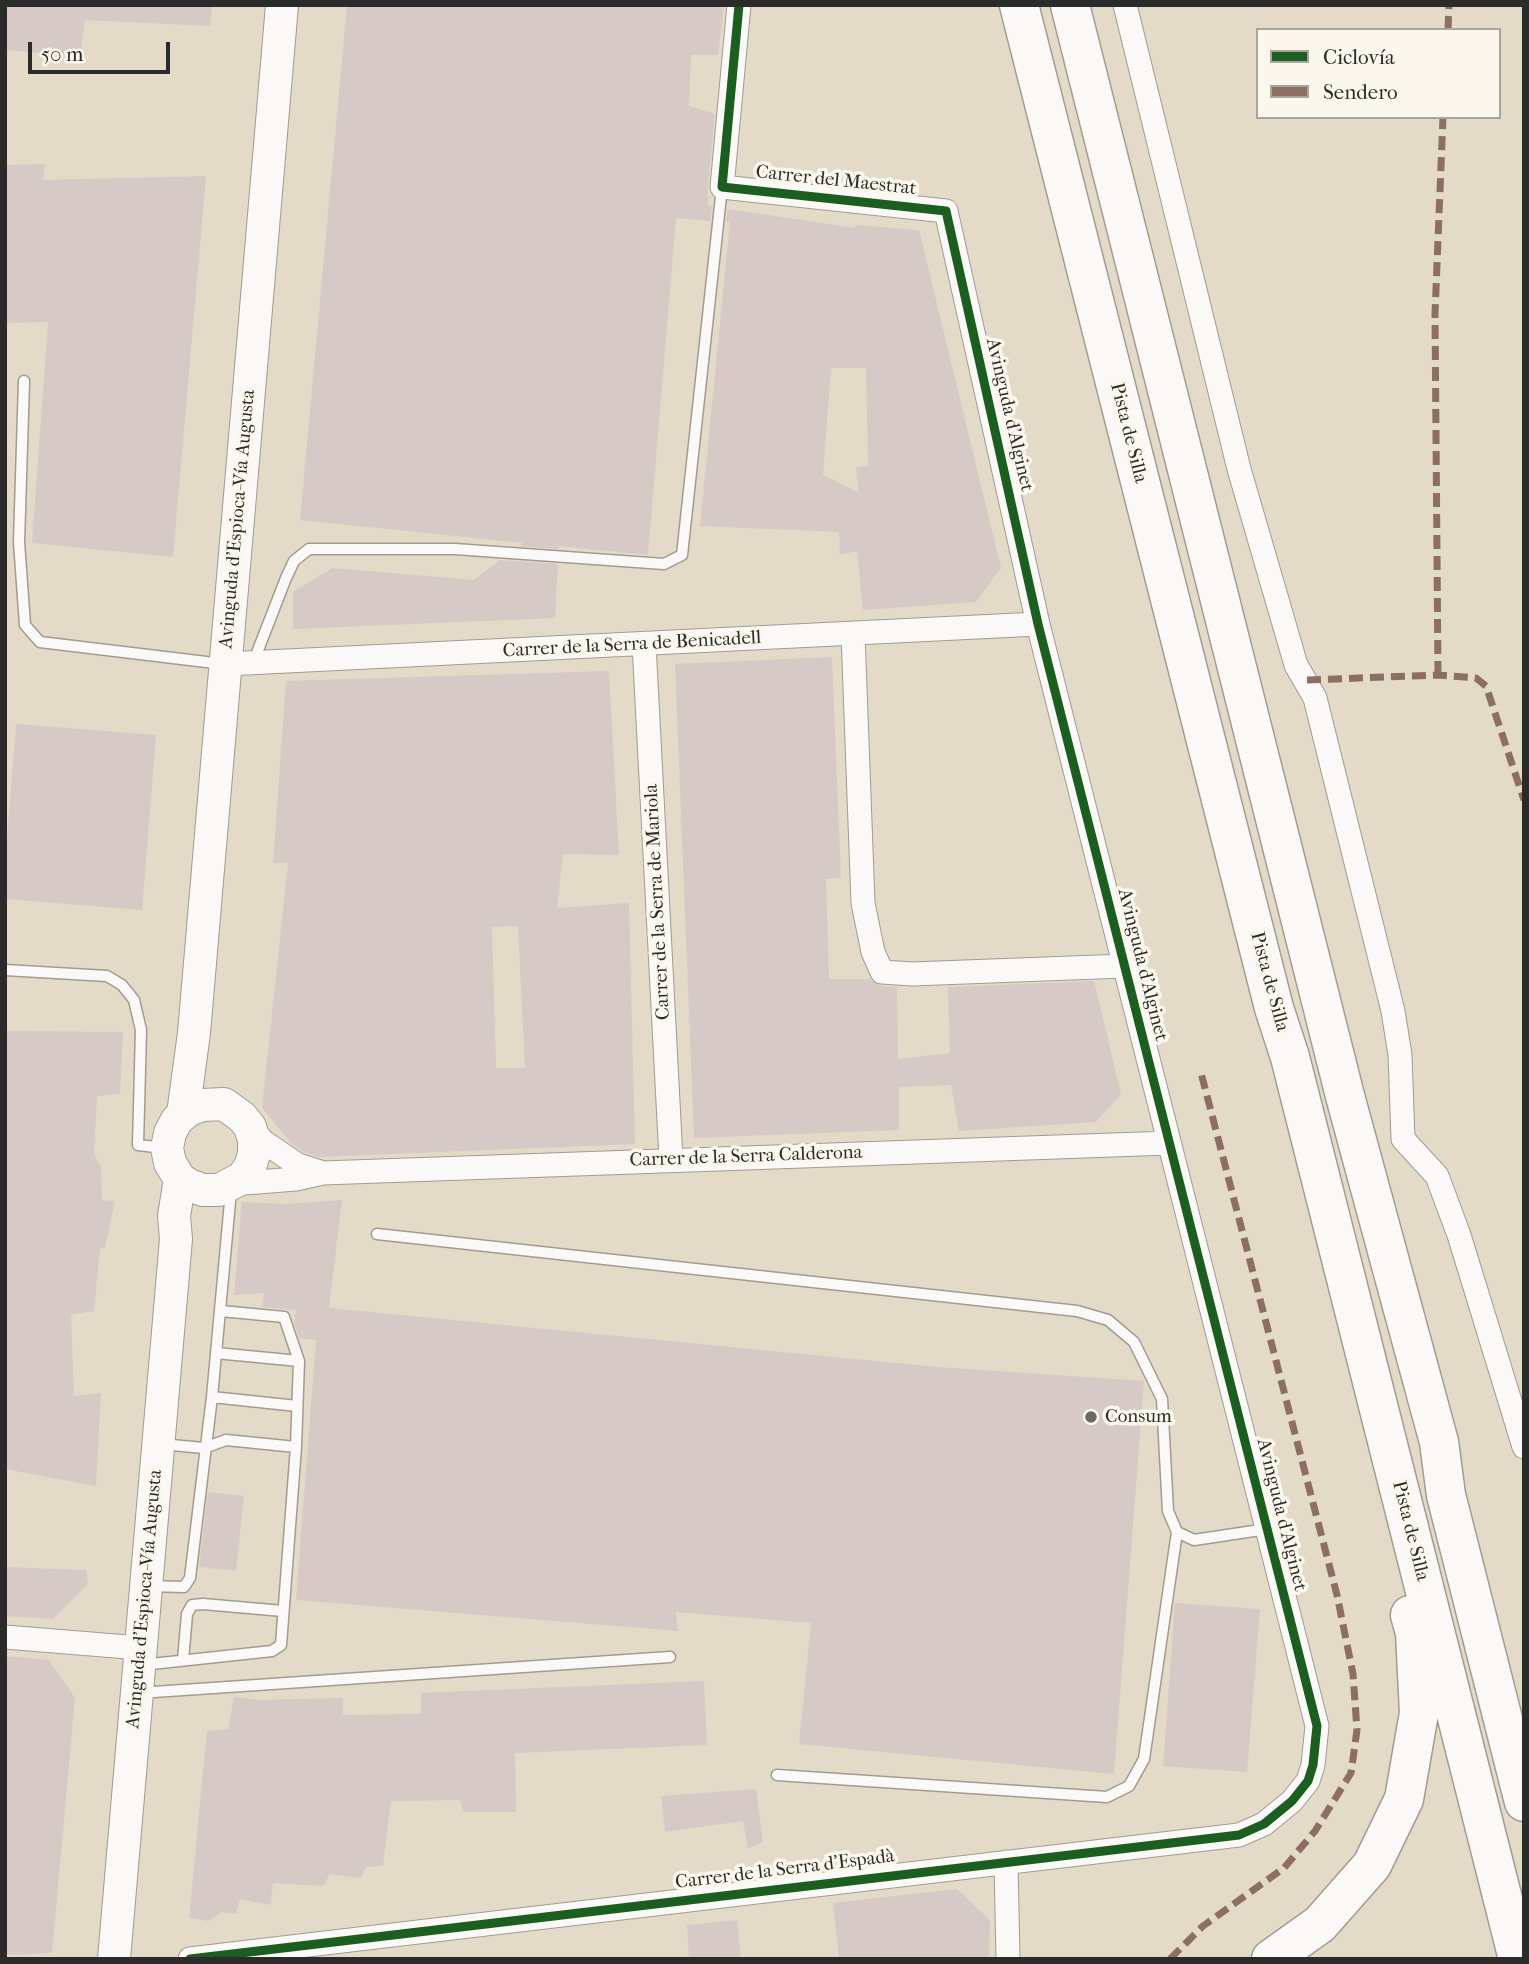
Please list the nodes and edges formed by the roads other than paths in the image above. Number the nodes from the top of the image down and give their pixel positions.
1 (282, 5) edge
2 (739, 5) edge
3 (1019, 5) edge
4 (1070, 5) edge
5 (1125, 5) edge
6 (722, 187) junction
7 (946, 211) joint
8 (24, 381) dead end
9 (5, 542) edge
10 (19, 542) junction
11 (1038, 624) junction
12 (853, 634) junction
13 (645, 644) junction
14 (239, 663) junction
15 (1124, 965) junction
16 (5, 970) edge
17 (1274, 1007) junction
18 (194, 1032) junction
19 (224, 1104) junction
20 (183, 1114) junction
21 (250, 1127) junction
22 (1169, 1143) junction
23 (167, 1148) junction
24 (671, 1159) junction
25 (323, 1173) junction
26 (180, 1179) junction
27 (225, 1187) junction
28 (377, 1234) dead end
29 (176, 1240) junction
30 (221, 1311) junction
31 (216, 1353) junction
32 (299, 1360) junction
33 (212, 1397) junction
34 (297, 1406) junction
35 (1439, 1443) junction
36 (158, 1444) junction
37 (296, 1447) junction
38 (1524, 1447) edge
39 (204, 1448) junction
40 (1267, 1529) junction
41 (1177, 1532) junction
42 (146, 1586) junction
43 (283, 1611) junction
44 (5, 1637) edge
45 (670, 1657) dead end
46 (183, 1660) junction
47 (139, 1669) junction
48 (1524, 1708) edge
49 (1317, 1726) joint
50 (777, 1774) dead end
51 (1524, 1802) edge
52 (1006, 1862) junction
53 (114, 1959) edge
54 (190, 1959) edge
55 (1008, 1959) edge
56 (1271, 1959) edge
57 (1518, 1959) edge

1 - 14 street, Avinguda d'Espioca-Vía Augusta
2 - 6 street
3 - 17 highway, Pista de Silla
4 - 35 highway
5 - 38 street
6 - 7 street, Carrer del Maestrat
6 - 14 lane
7 - 11 street, Avinguda d'Alginet
8 - 10 lane
9 - 10 lane
10 - 14 lane
11 - 12 street, Carrer de la Serra de Benicadell
11 - 15 street, Avinguda d'Alginet
12 - 13 street, Carrer de la Serra de Benicadell
12 - 15 street
13 - 14 street, Carrer de la Serra de Benicadell
13 - 24 street, Carrer de la Serra de Mariola
14 - 18 street, Avinguda d'Espioca-Vía Augusta
15 - 22 street, Avinguda d'Alginet
16 - 23 lane
17 - 56 highway
17 - 57 highway, Pista de Silla
18 - 19 street
18 - 20 street, Avinguda d'Espioca-Vía Augusta
19 - 20 street
19 - 21 street
20 - 23 street
21 - 25 street, Carrer de la Serra Calderona
21 - 27 street
22 - 24 street, Carrer de la Serra Calderona
22 - 40 street, Avinguda d'Alginet
23 - 26 street
24 - 25 street, Carrer de la Serra Calderona
25 - 27 street, Carrer de la Serra Calderona
26 - 27 street
26 - 29 street, Avinguda d'Espioca-Vía Augusta
27 - 29 street
27 - 30 lane
28 - 41 lane
29 - 36 street, Avinguda d'Espioca-Vía Augusta
30 - 31 lane
30 - 32 lane
31 - 32 lane
31 - 33 lane
32 - 34 lane
33 - 34 lane
33 - 39 lane
34 - 37 lane
35 - 48 highway
35 - 51 highway
36 - 39 lane
36 - 42 street, Avinguda d'Espioca-Vía Augusta
37 - 39 lane
37 - 43 lane
39 - 42 lane
40 - 41 lane
40 - 49 street, Avinguda d'Alginet
41 - 50 lane
42 - 47 street, Avinguda d'Espioca-Vía Augusta
43 - 46 lane
43 - 46 lane
44 - 47 street
45 - 47 lane
46 - 47 lane
47 - 53 street, Avinguda d'Espioca-Vía Augusta
49 - 52 street, Carrer de la Serra d'Espadà
52 - 54 street, Carrer de la Serra d'Espadà
52 - 55 street

